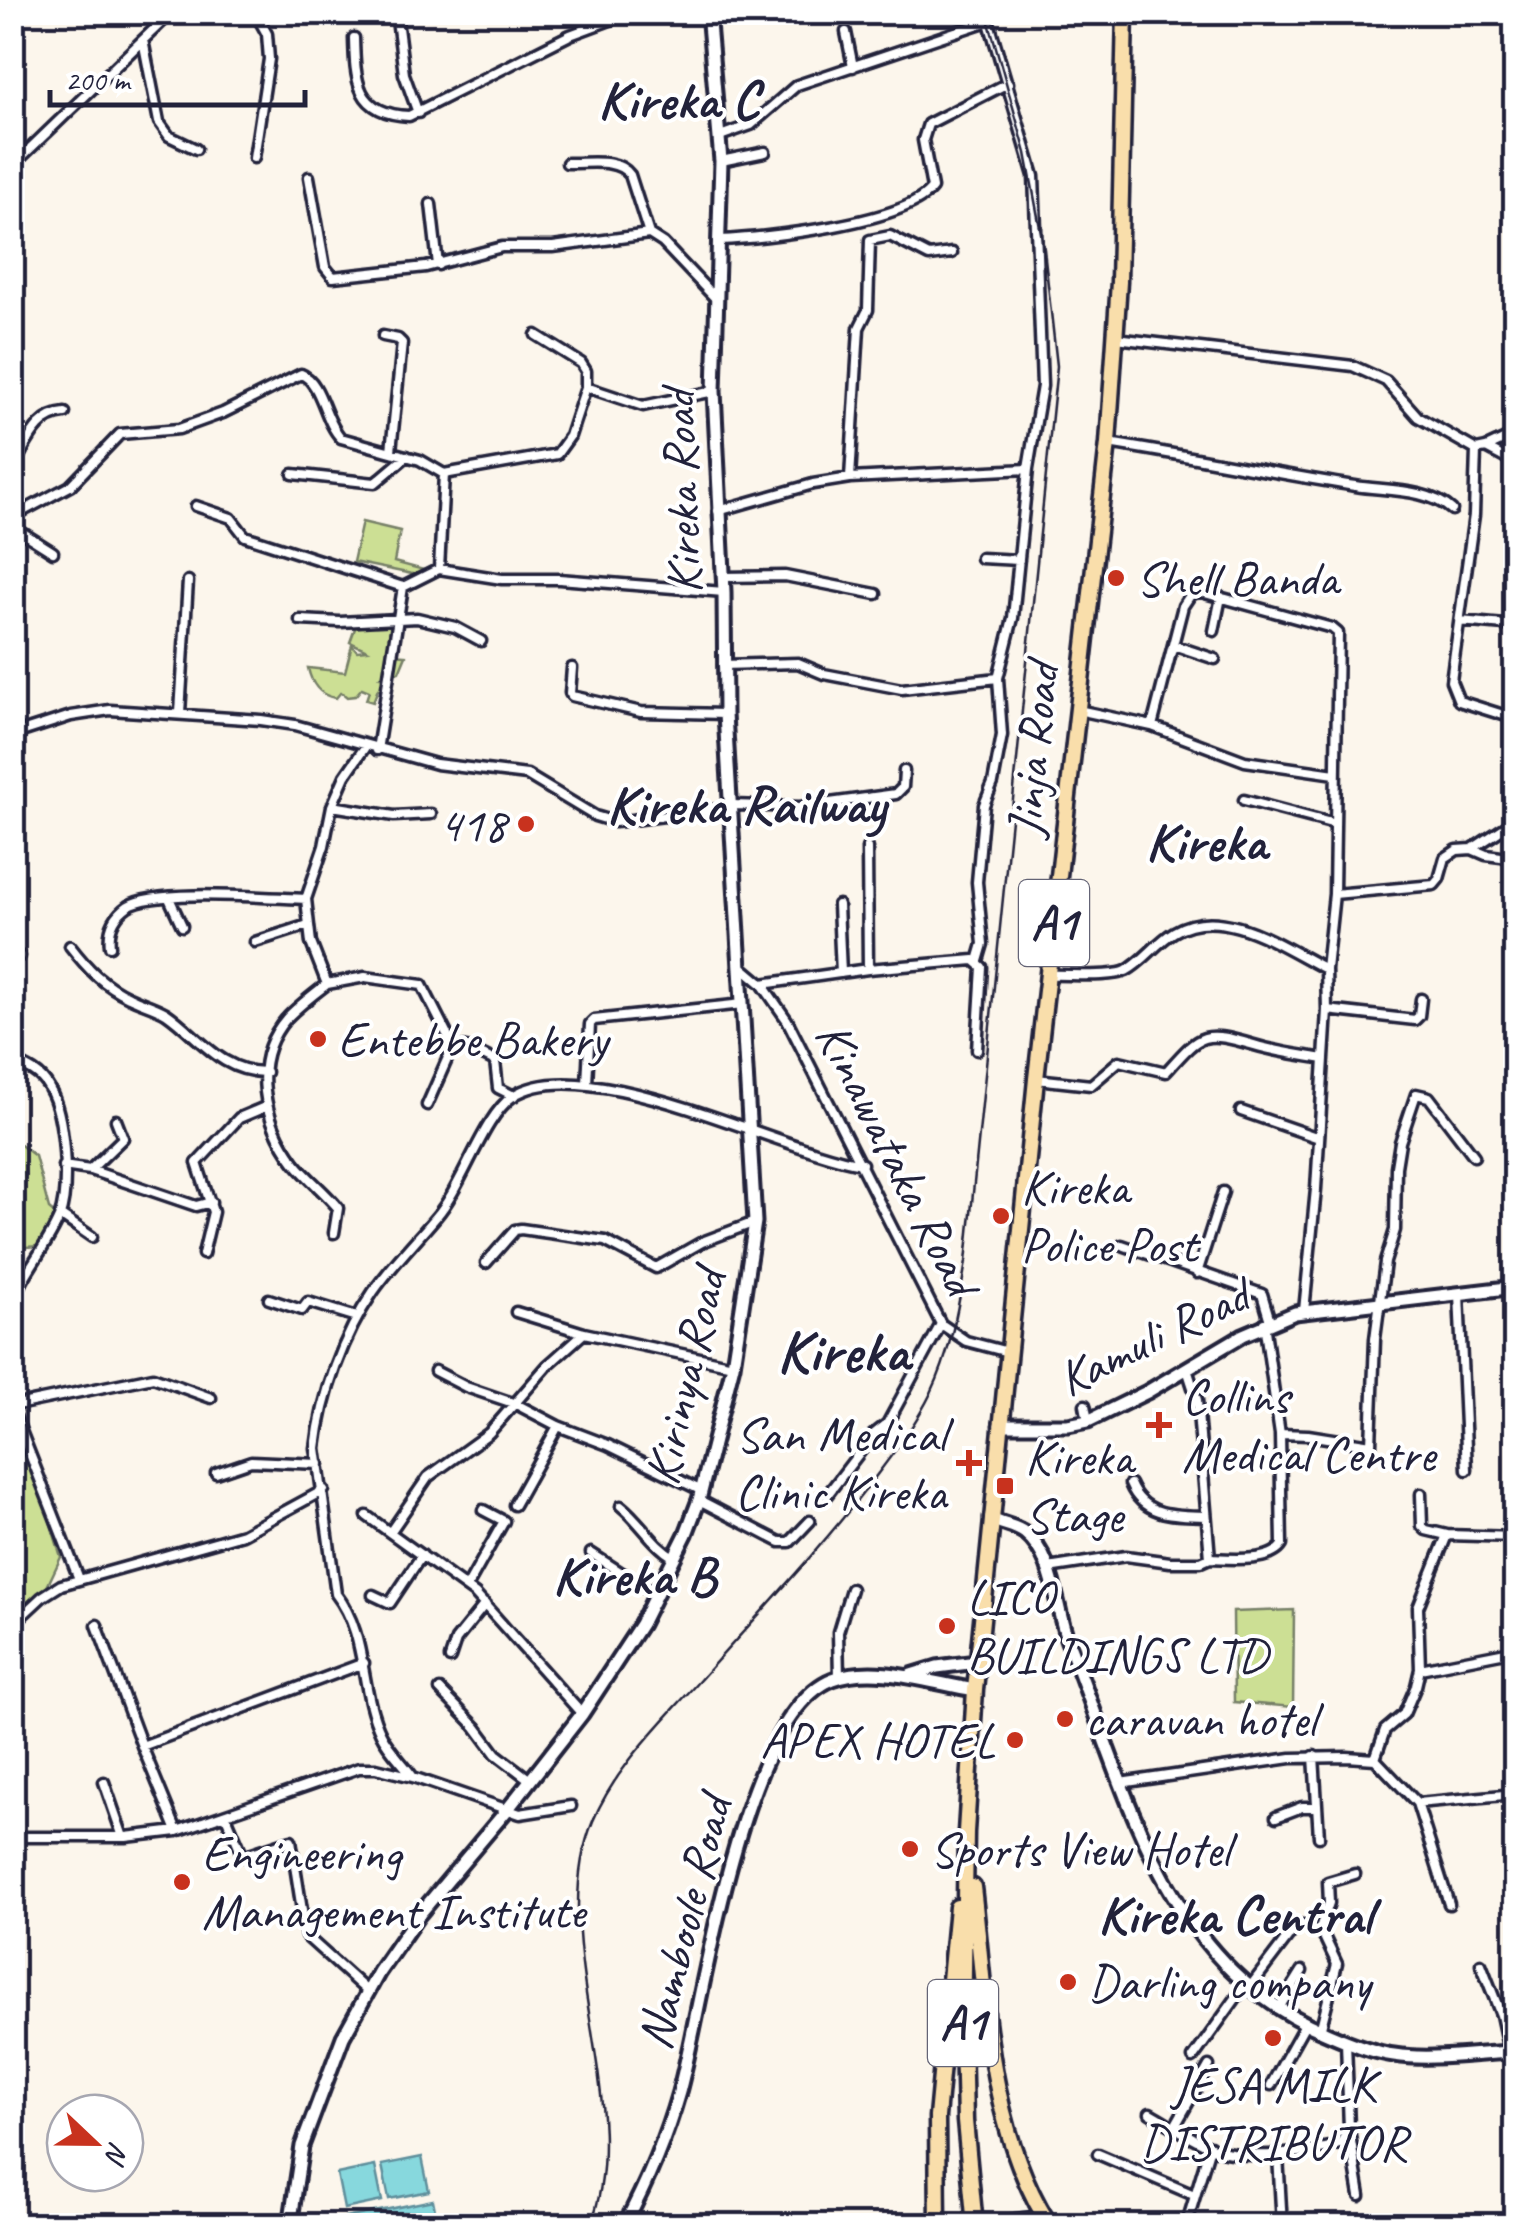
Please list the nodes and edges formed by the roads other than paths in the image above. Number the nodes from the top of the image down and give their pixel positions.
1 (172, 12) edge
2 (256, 12) edge
3 (396, 12) edge
4 (632, 12) edge
5 (708, 12) edge
6 (788, 12) edge
7 (801, 12) edge
8 (1125, 12) edge
9 (987, 17) edge
10 (846, 32) dead end
11 (354, 38) dead end
12 (143, 40) junction
13 (852, 67) junction
14 (1008, 83) junction
15 (418, 113) junction
16 (720, 136) junction
17 (196, 148) dead end
18 (765, 152) dead end
19 (254, 158) dead end
20 (721, 160) junction
21 (567, 163) dead end
22 (12, 166) edge
23 (309, 176) dead end
24 (431, 204) dead end
25 (650, 234) junction
26 (720, 240) junction
27 (952, 253) dead end
28 (438, 264) junction
29 (717, 300) junction
30 (536, 334) dead end
31 (384, 336) dead end
32 (1116, 338) junction
33 (586, 387) junction
34 (714, 391) junction
35 (65, 413) dead end
36 (1516, 434) edge
37 (1108, 443) junction
38 (1486, 448) junction
39 (392, 450) junction
40 (1476, 450) junction
41 (407, 456) junction
42 (1516, 464) edge
43 (12, 468) edge
44 (1028, 470) junction
45 (293, 474) dead end
46 (444, 474) junction
47 (850, 478) junction
48 (196, 506) dead end
49 (1452, 510) dead end
50 (718, 511) junction
51 (12, 517) edge
52 (12, 526) edge
53 (53, 552) dead end
54 (981, 558) dead end
55 (1019, 560) junction
56 (440, 569) junction
57 (723, 577) junction
58 (188, 580) dead end
59 (403, 587) junction
60 (724, 592) junction
61 (876, 594) dead end
62 (1221, 597) junction
63 (398, 618) junction
64 (300, 620) dead end
65 (1460, 621) junction
66 (1516, 626) edge
67 (1214, 631) dead end
68 (481, 642) dead end
69 (1172, 645) junction
70 (1215, 659) dead end
71 (723, 665) junction
72 (572, 668) dead end
73 (998, 678) junction
74 (1078, 710) junction
75 (180, 713) junction
76 (725, 714) junction
77 (1516, 719) edge
78 (1152, 726) junction
79 (12, 735) edge
80 (365, 747) junction
81 (377, 750) junction
82 (904, 770) dead end
83 (1336, 774) junction
84 (1244, 800) dead end
85 (332, 806) junction
86 (731, 806) junction
87 (431, 814) dead end
88 (1516, 820) edge
89 (1335, 824) junction
90 (867, 848) dead end
91 (1472, 848) junction
92 (1516, 859) edge
93 (1334, 894) junction
94 (169, 898) junction
95 (306, 899) junction
96 (838, 905) dead end
97 (182, 926) dead end
98 (308, 926) junction
99 (255, 942) dead end
100 (70, 946) dead end
101 (110, 946) dead end
102 (978, 962) junction
103 (742, 968) junction
104 (868, 969) junction
105 (1326, 969) junction
106 (841, 973) junction
107 (1048, 975) junction
108 (328, 984) junction
109 (762, 984) junction
110 (1421, 999) dead end
111 (743, 1004) junction
112 (1327, 1010) junction
113 (452, 1046) junction
114 (977, 1050) dead end
115 (1324, 1059) junction
116 (12, 1061) edge
117 (266, 1072) junction
118 (1036, 1079) junction
119 (587, 1084) junction
120 (514, 1096) junction
121 (427, 1104) dead end
122 (265, 1107) junction
123 (1241, 1112) dead end
124 (116, 1120) dead end
125 (748, 1128) junction
126 (1319, 1138) junction
127 (1474, 1156) dead end
128 (862, 1164) junction
129 (64, 1166) junction
130 (90, 1170) junction
131 (1223, 1192) dead end
132 (211, 1202) junction
133 (60, 1215) junction
134 (755, 1222) junction
135 (334, 1233) dead end
136 (92, 1238) dead end
137 (1122, 1246) dead end
138 (203, 1254) dead end
139 (486, 1263) dead end
140 (1196, 1273) junction
141 (1516, 1287) edge
142 (1459, 1294) junction
143 (269, 1299) dead end
144 (1381, 1301) junction
145 (12, 1307) edge
146 (1304, 1311) junction
147 (516, 1312) dead end
148 (358, 1317) junction
149 (1267, 1322) junction
150 (940, 1324) junction
151 (584, 1332) junction
152 (1008, 1352) junction
153 (733, 1366) junction
154 (1187, 1369) junction
155 (436, 1371) dead end
156 (211, 1398) dead end
157 (516, 1404) junction
158 (1085, 1405) dead end
159 (12, 1407) edge
160 (1088, 1421) junction
161 (1000, 1425) junction
162 (558, 1426) junction
163 (1280, 1434) junction
164 (319, 1464) junction
165 (1467, 1470) dead end
166 (216, 1473) dead end
167 (1130, 1484) dead end
168 (324, 1490) junction
169 (1421, 1494) dead end
170 (827, 1495) dead end
171 (701, 1496) junction
172 (514, 1504) dead end
173 (621, 1506) dead end
174 (484, 1510) dead end
175 (367, 1516) dead end
176 (1206, 1516) junction
177 (991, 1518) junction
178 (810, 1521) dead end
179 (391, 1532) junction
180 (1446, 1534) junction
181 (1516, 1537) edge
182 (591, 1553) dead end
183 (422, 1555) junction
184 (676, 1558) junction
185 (1210, 1558) junction
186 (1048, 1568) junction
187 (78, 1579) junction
188 (467, 1587) junction
189 (850, 1588) dead end
190 (656, 1594) junction
191 (373, 1595) dead end
192 (485, 1604) junction
193 (12, 1625) edge
194 (96, 1625) dead end
195 (1516, 1650) edge
196 (450, 1658) dead end
197 (977, 1662) junction
198 (364, 1663) junction
199 (1420, 1668) junction
200 (911, 1675) junction
201 (840, 1677) junction
202 (440, 1690) dead end
203 (975, 1690) junction
204 (582, 1714) junction
205 (142, 1746) junction
206 (1314, 1756) junction
207 (1374, 1759) junction
208 (414, 1777) junction
209 (530, 1780) junction
210 (104, 1782) dead end
211 (1120, 1784) junction
212 (1504, 1796) dead end
213 (1417, 1802) junction
214 (571, 1806) dead end
215 (1317, 1807) junction
216 (508, 1810) junction
217 (226, 1816) junction
218 (1276, 1817) dead end
219 (176, 1831) junction
220 (966, 1832) junction
221 (123, 1836) junction
222 (1319, 1836) dead end
223 (12, 1837) edge
224 (1355, 1874) dead end
225 (1449, 1904) dead end
226 (1322, 1934) junction
227 (1481, 1964) dead end
228 (1302, 1971) dead end
229 (1248, 1986) junction
230 (367, 1992) junction
231 (1279, 2008) junction
232 (1305, 2024) junction
233 (1320, 2030) junction
234 (1346, 2041) junction
235 (1512, 2052) edge
236 (1193, 2058) dead end
237 (1208, 2066) dead end
238 (1271, 2085) dead end
239 (1150, 2113) dead end
240 (1175, 2126) junction
241 (1349, 2129) junction
242 (1210, 2146) junction
243 (1098, 2154) dead end
244 (1278, 2155) junction
245 (1194, 2195) junction
246 (1360, 2196) dead end
247 (974, 2219) edge
248 (1052, 2223) edge
249 (290, 2226) edge
250 (624, 2226) edge
251 (938, 2226) edge
252 (998, 2226) edge
253 (1186, 2226) edge
254 (1282, 2226) edge

1 - 12 street
2 - 19 street
3 - 15 street
4 - 15 street
5 - 16 main road, Kireka Road
6 - 7 street
8 - 32 highway, Jinja Road / A1
9 - 13 street
9 - 14 street
10 - 13 street
11 - 15 street
12 - 17 street
12 - 22 street
13 - 16 street
14 - 26 street
14 - 44 street
16 - 20 main road, Kireka Road
18 - 20 street
20 - 26 main road, Kireka Road
21 - 25 street
23 - 28 street
24 - 28 street
25 - 28 street
25 - 29 street
26 - 29 main road, Kireka Road
27 - 47 street
29 - 34 main road, Kireka Road
30 - 33 street
31 - 39 street
32 - 37 highway, Jinja Road / A1
32 - 40 street
33 - 34 street
33 - 46 street
34 - 50 main road, Kireka Road
35 - 43 street
36 - 38 street
37 - 49 street
37 - 74 highway, Jinja Road / A1
38 - 40 street
38 - 42 street
39 - 41 street
39 - 51 street
40 - 65 street
41 - 45 street
41 - 46 street
44 - 47 street
44 - 55 street
46 - 56 street
47 - 50 street
48 - 59 street
50 - 57 main road, Kireka Road
52 - 53 street
54 - 55 street
55 - 73 street
56 - 59 street
56 - 60 street
57 - 60 main road, Kireka Road
57 - 61 street
58 - 75 street
59 - 63 street
60 - 71 main road, Kireka Road
62 - 67 street
62 - 69 street
62 - 83 street
63 - 64 street
63 - 68 street
63 - 81 street
65 - 66 street
65 - 77 street
69 - 70 street
69 - 78 street
71 - 73 street
71 - 76 main road, Kireka Road
72 - 76 street
73 - 102 street
74 - 78 street
74 - 107 highway, Jinja Road / A1
75 - 79 street
75 - 80 street
76 - 86 main road, Kireka Road
78 - 83 street
80 - 81 street
80 - 85 street
81 - 86 street
82 - 86 street
83 - 89 street
84 - 89 street
85 - 87 street
85 - 95 street
86 - 103 main road, Kireka Road
88 - 91 street
89 - 93 street
90 - 104 street
91 - 92 street
91 - 93 street
93 - 105 street
94 - 95 street
94 - 97 street
94 - 101 street
95 - 98 street
96 - 106 street
98 - 99 street
98 - 108 street
100 - 117 street
102 - 104 street
102 - 114 street
103 - 109 street, Kinawataka Road
103 - 111 main road, Kirinya Road
104 - 106 street
105 - 107 street
105 - 112 street
106 - 109 street
107 - 118 highway, Jinja Road / A1
108 - 113 street
108 - 117 street
109 - 128 street, Kinawataka Road
110 - 112 street
111 - 119 street
111 - 125 main road, Kirinya Road
112 - 115 street
113 - 120 street
113 - 121 street
115 - 118 street
115 - 126 street
116 - 129 street
117 - 122 street
118 - 152 highway, Jinja Road / A1
119 - 120 street
119 - 125 street
120 - 148 street
122 - 132 street
122 - 135 street
123 - 126 street
124 - 130 street
125 - 128 street
125 - 134 main road, Kirinya Road
126 - 146 street
127 - 144 street
128 - 150 street, Kinawataka Road
129 - 130 street
129 - 133 street
130 - 132 street
131 - 140 street
132 - 138 street
133 - 136 street
133 - 145 street
134 - 139 street
134 - 153 main road, Kirinya Road
137 - 140 street
140 - 149 street
141 - 142 main road, Kamuli Road
142 - 144 main road, Kamuli Road
142 - 165 street
143 - 148 street
144 - 146 main road, Kamuli Road
144 - 163 street
146 - 149 main road, Kamuli Road
147 - 151 street
148 - 164 street
149 - 154 main road, Kamuli Road
149 - 163 street
150 - 152 street, Kinawataka Road
150 - 170 street
151 - 153 street
151 - 157 street
152 - 161 highway, Jinja Road / A1
153 - 171 main road, Kirinya Road
154 - 160 main road, Kamuli Road
154 - 176 street
155 - 157 street
156 - 159 street
157 - 162 street
157 - 179 street
158 - 160 street
159 - 187 street
160 - 161 main road, Kamuli Road
161 - 177 highway, Jinja Road / A1
162 - 171 street
162 - 172 street
163 - 185 street
164 - 166 street
164 - 168 street
167 - 176 street
168 - 187 street
168 - 198 street
169 - 180 street
171 - 178 street
171 - 184 main road, Kirinya Road
173 - 184 street
174 - 188 street
175 - 179 street
176 - 185 street
177 - 186 main road
177 - 197 highway, Jinja Road / A1
179 - 183 street
180 - 181 street
180 - 199 street
182 - 190 street
183 - 188 street
183 - 191 street
184 - 190 main road, Kirinya Road
185 - 186 street
186 - 211 main road
187 - 193 street
188 - 192 street
189 - 201 street
190 - 204 main road, Kirinya Road
192 - 196 street
192 - 204 street
194 - 205 street
195 - 199 street
197 - 200 main road
197 - 203 highway, Jinja Road / A1
198 - 205 street
198 - 208 street
199 - 207 street
200 - 201 main road
200 - 203 main road
201 - 250 main road, Namboole Road
202 - 209 street
203 - 220 highway, Jinja Road / A1
204 - 209 main road, Kirinya Road
205 - 219 street
206 - 207 street
206 - 211 street
206 - 215 street
207 - 213 street
208 - 216 street
208 - 217 street
209 - 216 main road, Kirinya Road
210 - 221 street
211 - 229 main road
212 - 213 street
213 - 225 street
214 - 216 street
215 - 218 street
215 - 222 street
216 - 230 main road, Kirinya Road
217 - 219 street
217 - 230 street
219 - 221 street
220 - 247 highway, Jinja Road / A1
220 - 248 highway
220 - 251 highway
221 - 223 street
224 - 226 street
226 - 229 street
226 - 233 street
227 - 235 street
228 - 231 street
229 - 231 main road
229 - 236 street
230 - 249 main road, Kirinya Road
231 - 232 main road
232 - 233 main road
232 - 238 street
233 - 234 main road
234 - 235 main road
234 - 241 street
237 - 240 street
239 - 240 street
240 - 242 street
241 - 244 street
241 - 246 street
242 - 244 street
242 - 245 street
243 - 245 street
244 - 254 street
245 - 253 street
248 - 252 highway

